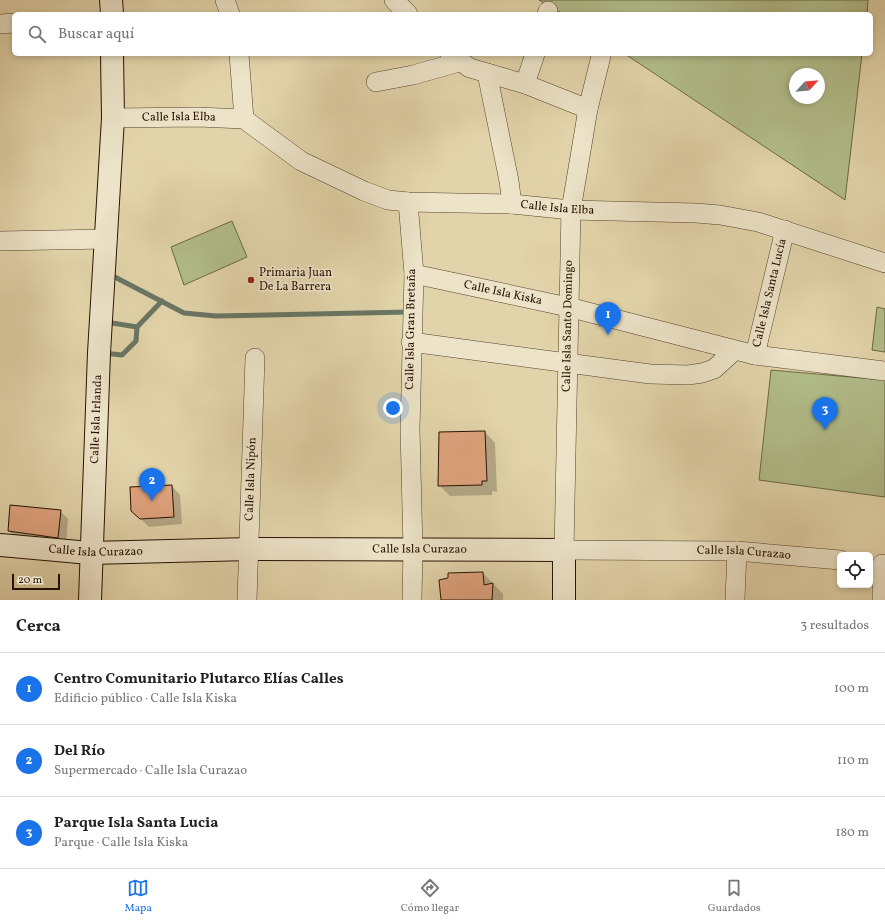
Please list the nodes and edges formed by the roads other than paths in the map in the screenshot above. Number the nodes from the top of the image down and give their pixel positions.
1 (111, 0) edge
2 (225, 0) edge
3 (394, 0) edge
4 (112, 12) edge
5 (229, 12) edge
6 (406, 12) edge
7 (12, 23) edge
8 (0, 24) edge
9 (112, 56) edge
10 (239, 56) edge
11 (534, 56) edge
12 (601, 56) dead end
13 (454, 58) edge
14 (487, 73) junction
15 (376, 82) dead end
16 (526, 84) junction
17 (588, 109) junction
18 (113, 118) junction
19 (244, 119) junction
20 (408, 202) junction
21 (512, 204) junction
22 (571, 210) junction
23 (786, 230) junction
24 (107, 239) junction
25 (0, 241) edge
26 (885, 263) edge
27 (414, 274) junction
28 (568, 307) junction
29 (411, 342) junction
30 (735, 350) junction
31 (755, 355) junction
32 (256, 358) dead end
33 (567, 362) junction
34 (885, 371) edge
35 (0, 545) edge
36 (250, 549) junction
37 (413, 549) junction
38 (564, 550) junction
39 (737, 551) junction
40 (90, 553) junction
41 (837, 560) edge
42 (879, 563) edge
43 (90, 600) edge
44 (247, 600) edge
45 (412, 600) edge
46 (564, 600) edge
47 (734, 600) edge
48 (882, 600) edge

1 - 4 street
2 - 5 street
3 - 6 street
7 - 8 street
9 - 18 street, Calle Isla Irlanda
10 - 19 street
11 - 16 street
12 - 17 street, Calle Isla Santo Domingo
13 - 14 street
13 - 15 street
14 - 16 street
14 - 21 street
16 - 17 street
17 - 22 street, Calle Isla Santo Domingo
18 - 19 street, Calle Isla Elba
18 - 24 street, Calle Isla Irlanda
19 - 20 street, Calle Isla Elba
20 - 21 street, Calle Isla Elba
20 - 27 street, Calle Isla Gran Bretaña
21 - 22 street, Calle Isla Elba
22 - 23 street, Calle Isla Elba
22 - 28 street, Calle Isla Santo Domingo
23 - 26 street, Calle Isla Elba
23 - 31 street, Calle Isla Santa Lucía
24 - 25 street
24 - 40 street, Calle Isla Irlanda
27 - 28 street, Calle Isla Kiska
27 - 29 street, Calle Isla Gran Bretaña
28 - 30 street, Calle Isla Kiska
28 - 33 street, Calle Isla Santo Domingo
29 - 33 street
29 - 37 street, Calle Isla Gran Bretaña
30 - 31 street, Calle Isla Kiska
30 - 33 street
31 - 34 street, Calle Isla Kiska
32 - 36 street, Calle Isla Nipón
33 - 38 street, Calle Isla Santo Domingo
35 - 40 street, Calle Isla Curazao
36 - 37 street, Calle Isla Curazao
36 - 40 street, Calle Isla Curazao
36 - 44 street, Calle Isla Nipón
37 - 38 street, Calle Isla Curazao
37 - 45 street, Calle Isla Gran Bretaña
38 - 39 street, Calle Isla Curazao
38 - 46 street, Calle Isla Santo Domingo
39 - 41 street, Calle Isla Curazao
39 - 47 street
40 - 43 street, Calle Isla Irlanda
42 - 48 street

